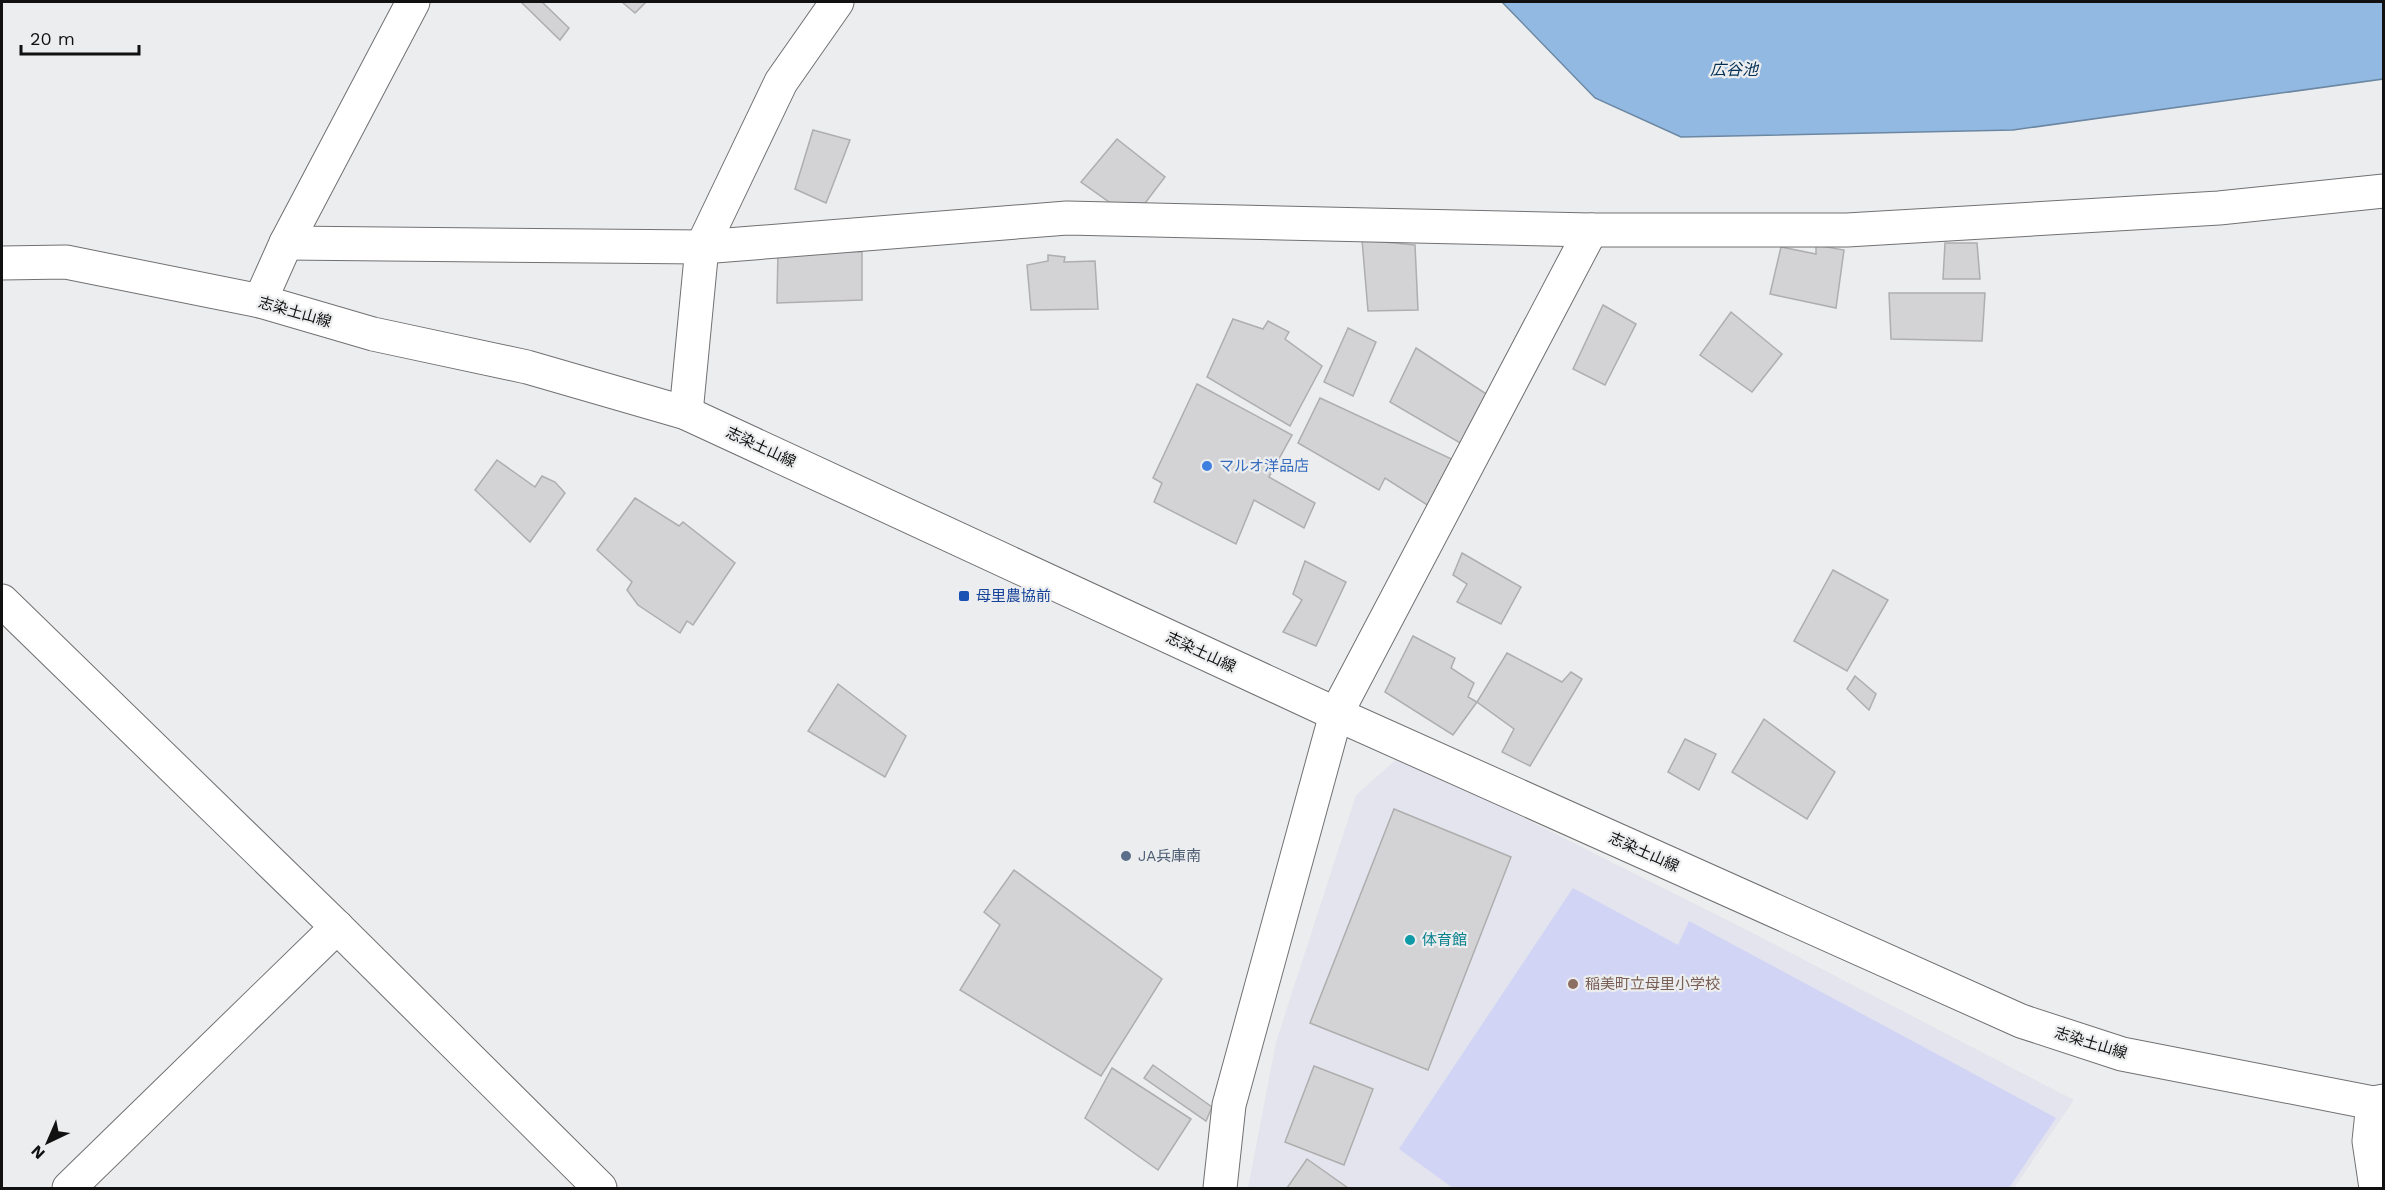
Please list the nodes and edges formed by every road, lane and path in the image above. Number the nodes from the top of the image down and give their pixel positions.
1 (413, 2) edge
2 (837, 2) edge
3 (2384, 191) edge
4 (1591, 230) junction
5 (286, 243) junction
6 (702, 247) junction
7 (2, 262) edge
8 (260, 301) junction
9 (686, 413) junction
10 (2, 601) edge
11 (1336, 714) junction
12 (337, 927) junction
13 (2378, 1102) edge
14 (69, 1188) edge
15 (600, 1188) edge
16 (1220, 1188) edge
17 (2376, 1188) edge

1 - 5 street
2 - 6 street
3 - 4 street
4 - 6 street
4 - 11 street
5 - 6 street
5 - 8 street
6 - 9 street
7 - 8 street, 志染土山線
8 - 9 street, 志染土山線
9 - 11 street, 志染土山線
10 - 12 street
11 - 13 street, 志染土山線
11 - 16 street
12 - 14 street
12 - 15 street
13 - 17 street

